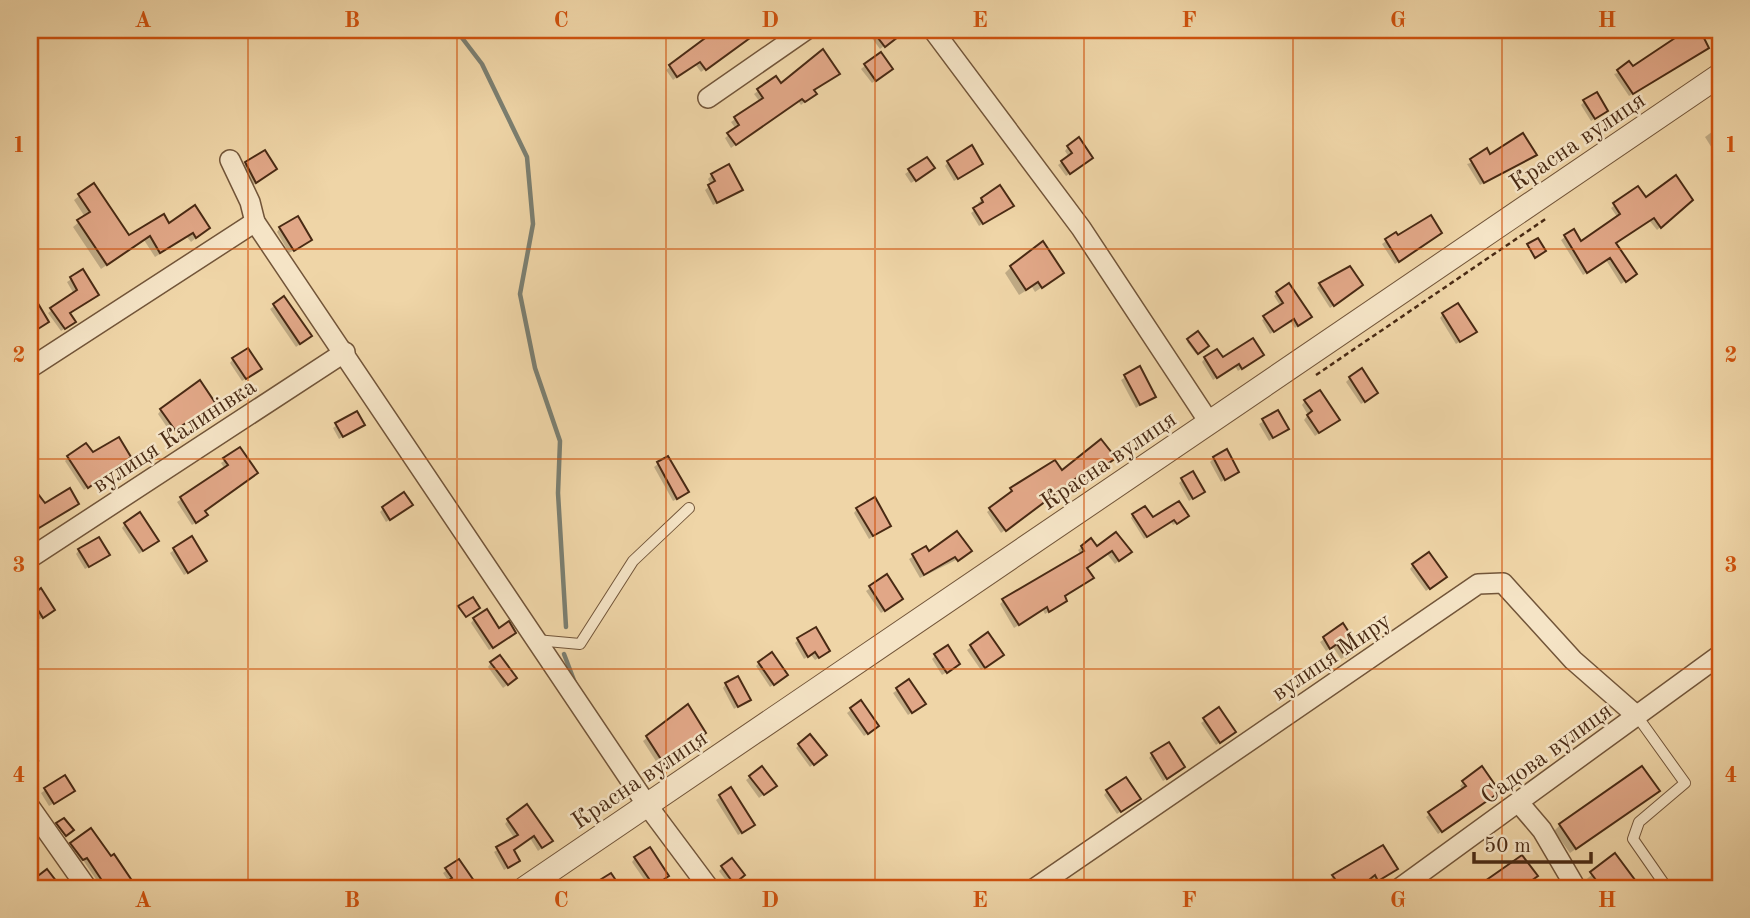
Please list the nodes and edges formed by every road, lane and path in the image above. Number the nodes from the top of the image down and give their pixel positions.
1 (806, 30) edge
2 (933, 30) edge
3 (1720, 75) edge
4 (708, 98) dead end
5 (230, 160) dead end
6 (256, 222) junction
7 (345, 352) junction
8 (30, 368) edge
9 (1209, 422) junction
10 (689, 508) dead end
11 (30, 558) edge
12 (536, 640) junction
13 (1720, 655) edge
14 (1637, 716) junction
15 (1519, 803) junction
16 (647, 805) junction
17 (30, 807) edge
18 (87, 888) edge
19 (525, 888) edge
20 (709, 888) edge
21 (1035, 888) edge
22 (1400, 888) edge
23 (1576, 888) edge
24 (1667, 888) edge

1 - 4 street
2 - 9 street
3 - 9 street, Красна вулиця
5 - 6 street
6 - 7 street
6 - 8 street
7 - 11 street, вулиця Калинівка
7 - 12 street
9 - 16 street, Красна вулиця
10 - 12 lane
12 - 16 street
13 - 14 street, Садова вулиця
14 - 15 street, Садова вулиця
14 - 21 street, вулиця Миру
14 - 24 lane
15 - 22 street, Садова вулиця
15 - 23 street
16 - 19 street, Красна вулиця
16 - 20 street
17 - 18 street

